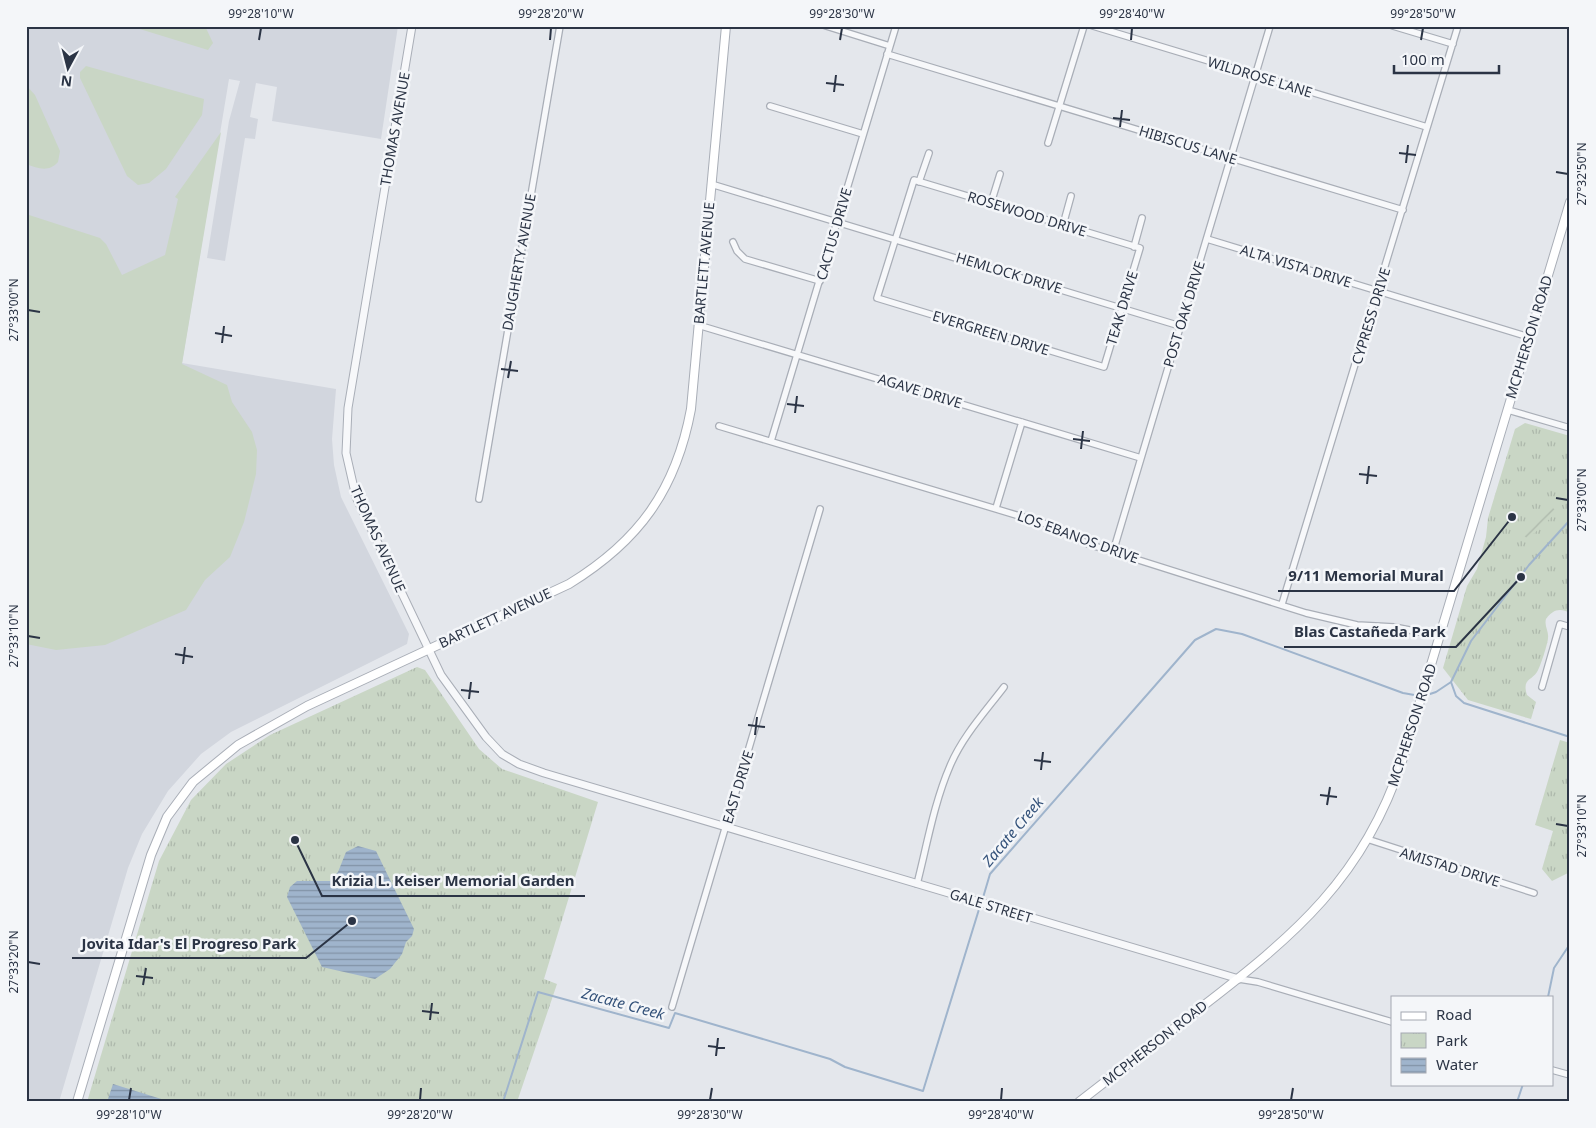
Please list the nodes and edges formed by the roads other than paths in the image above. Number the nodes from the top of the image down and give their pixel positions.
1 (412, 26) edge
2 (560, 26) edge
3 (726, 26) edge
4 (826, 26) edge
5 (896, 26) edge
6 (1084, 26) edge
7 (1093, 26) edge
8 (1270, 26) edge
9 (1393, 26) edge
10 (1458, 26) edge
11 (1453, 44) junction
12 (890, 46) junction
13 (887, 54) junction
14 (1256, 75) junction
15 (770, 106) dead end
16 (1059, 106) junction
17 (1428, 127) junction
18 (863, 134) junction
19 (1048, 143) dead end
20 (929, 153) dead end
21 (1231, 158) junction
22 (1000, 174) dead end
23 (917, 181) junction
24 (711, 184) junction
25 (1071, 196) dead end
26 (1570, 202) edge
27 (991, 203) junction
28 (1403, 210) junction
29 (1142, 218) dead end
30 (837, 222) junction
31 (1062, 225) junction
32 (895, 239) junction
33 (1206, 239) junction
34 (733, 242) dead end
35 (1137, 248) junction
36 (820, 281) junction
37 (1379, 291) junction
38 (1122, 308) junction
39 (698, 325) junction
40 (1180, 326) junction
41 (1529, 337) junction
42 (797, 354) junction
43 (1104, 367) joint
44 (1508, 410) junction
45 (1022, 422) junction
46 (720, 426) dead end
47 (1570, 428) edge
48 (771, 441) junction
49 (1141, 458) junction
50 (478, 498) dead end
51 (996, 508) junction
52 (820, 509) dead end
53 (1112, 552) junction
54 (1282, 604) junction
55 (1570, 626) edge
56 (1440, 636) junction
57 (428, 648) junction
58 (1004, 687) dead end
59 (1542, 687) dead end
60 (591, 786) joint
61 (726, 826) junction
62 (1367, 839) junction
63 (917, 884) junction
64 (1534, 892) dead end
65 (1239, 979) junction
66 (672, 1007) dead end
67 (1391, 1022) edge
68 (1554, 1071) edge
69 (1570, 1075) edge
70 (77, 1102) edge
71 (1079, 1102) edge

1 - 57 street, THOMAS AVENUE
2 - 50 street, DAUGHERTY AVENUE
3 - 24 main road, BARTLETT AVENUE
4 - 12 street
5 - 12 street, CACTUS DRIVE
6 - 16 street
7 - 14 street, WILDROSE LANE
8 - 14 street, POST OAK DRIVE
9 - 11 street
10 - 11 street, CYPRESS DRIVE
11 - 17 street, CYPRESS DRIVE
12 - 13 street, CACTUS DRIVE
13 - 16 street, HIBISCUS LANE
13 - 18 street, CACTUS DRIVE
14 - 17 street, WILDROSE LANE
14 - 21 street, POST OAK DRIVE
15 - 18 street
16 - 19 street
16 - 21 street, HIBISCUS LANE
17 - 28 street, CYPRESS DRIVE
18 - 30 street, CACTUS DRIVE
20 - 23 street
21 - 28 street, HIBISCUS LANE
21 - 33 street, POST OAK DRIVE
22 - 27 street
23 - 27 street, ROSEWOOD DRIVE
23 - 32 street
24 - 30 street, HEMLOCK DRIVE
24 - 39 main road, BARTLETT AVENUE
25 - 31 street
26 - 41 main road, MCPHERSON ROAD
27 - 31 street, ROSEWOOD DRIVE
28 - 37 street, CYPRESS DRIVE
29 - 35 street, TEAK DRIVE
30 - 32 street, HEMLOCK DRIVE
30 - 36 street, CACTUS DRIVE
31 - 35 street, ROSEWOOD DRIVE
32 - 38 street, HEMLOCK DRIVE
32 - 43 street, EVERGREEN DRIVE
33 - 37 street, ALTA VISTA DRIVE
33 - 40 street, POST OAK DRIVE
34 - 36 street
35 - 38 street, TEAK DRIVE
36 - 42 street, CACTUS DRIVE
37 - 41 street, ALTA VISTA DRIVE
37 - 54 street, CYPRESS DRIVE
38 - 40 street, HEMLOCK DRIVE
38 - 43 street, TEAK DRIVE
39 - 42 street, AGAVE DRIVE
39 - 57 main road, BARTLETT AVENUE
40 - 49 street, POST OAK DRIVE
41 - 44 main road, MCPHERSON ROAD
42 - 45 street, AGAVE DRIVE
42 - 48 street, CACTUS DRIVE
44 - 47 street
44 - 56 main road, MCPHERSON ROAD
45 - 49 street, AGAVE DRIVE
45 - 51 street
46 - 48 street, LOS EBANOS DRIVE
48 - 51 street, LOS EBANOS DRIVE
49 - 53 street, POST OAK DRIVE
51 - 53 street, LOS EBANOS DRIVE
52 - 61 street, EAST DRIVE
53 - 54 street, LOS EBANOS DRIVE
54 - 56 street, LOS EBANOS DRIVE
55 - 59 street
56 - 62 main road, MCPHERSON ROAD
57 - 60 street, THOMAS AVENUE
57 - 70 main road, BARTLETT AVENUE
58 - 63 street
60 - 61 street, GALE STREET
61 - 63 street, GALE STREET
61 - 66 street, EAST DRIVE
62 - 64 street, AMISTAD DRIVE
62 - 65 main road, MCPHERSON ROAD
63 - 65 street, GALE STREET
65 - 67 street, GALE STREET
65 - 71 main road, MCPHERSON ROAD
68 - 69 street

